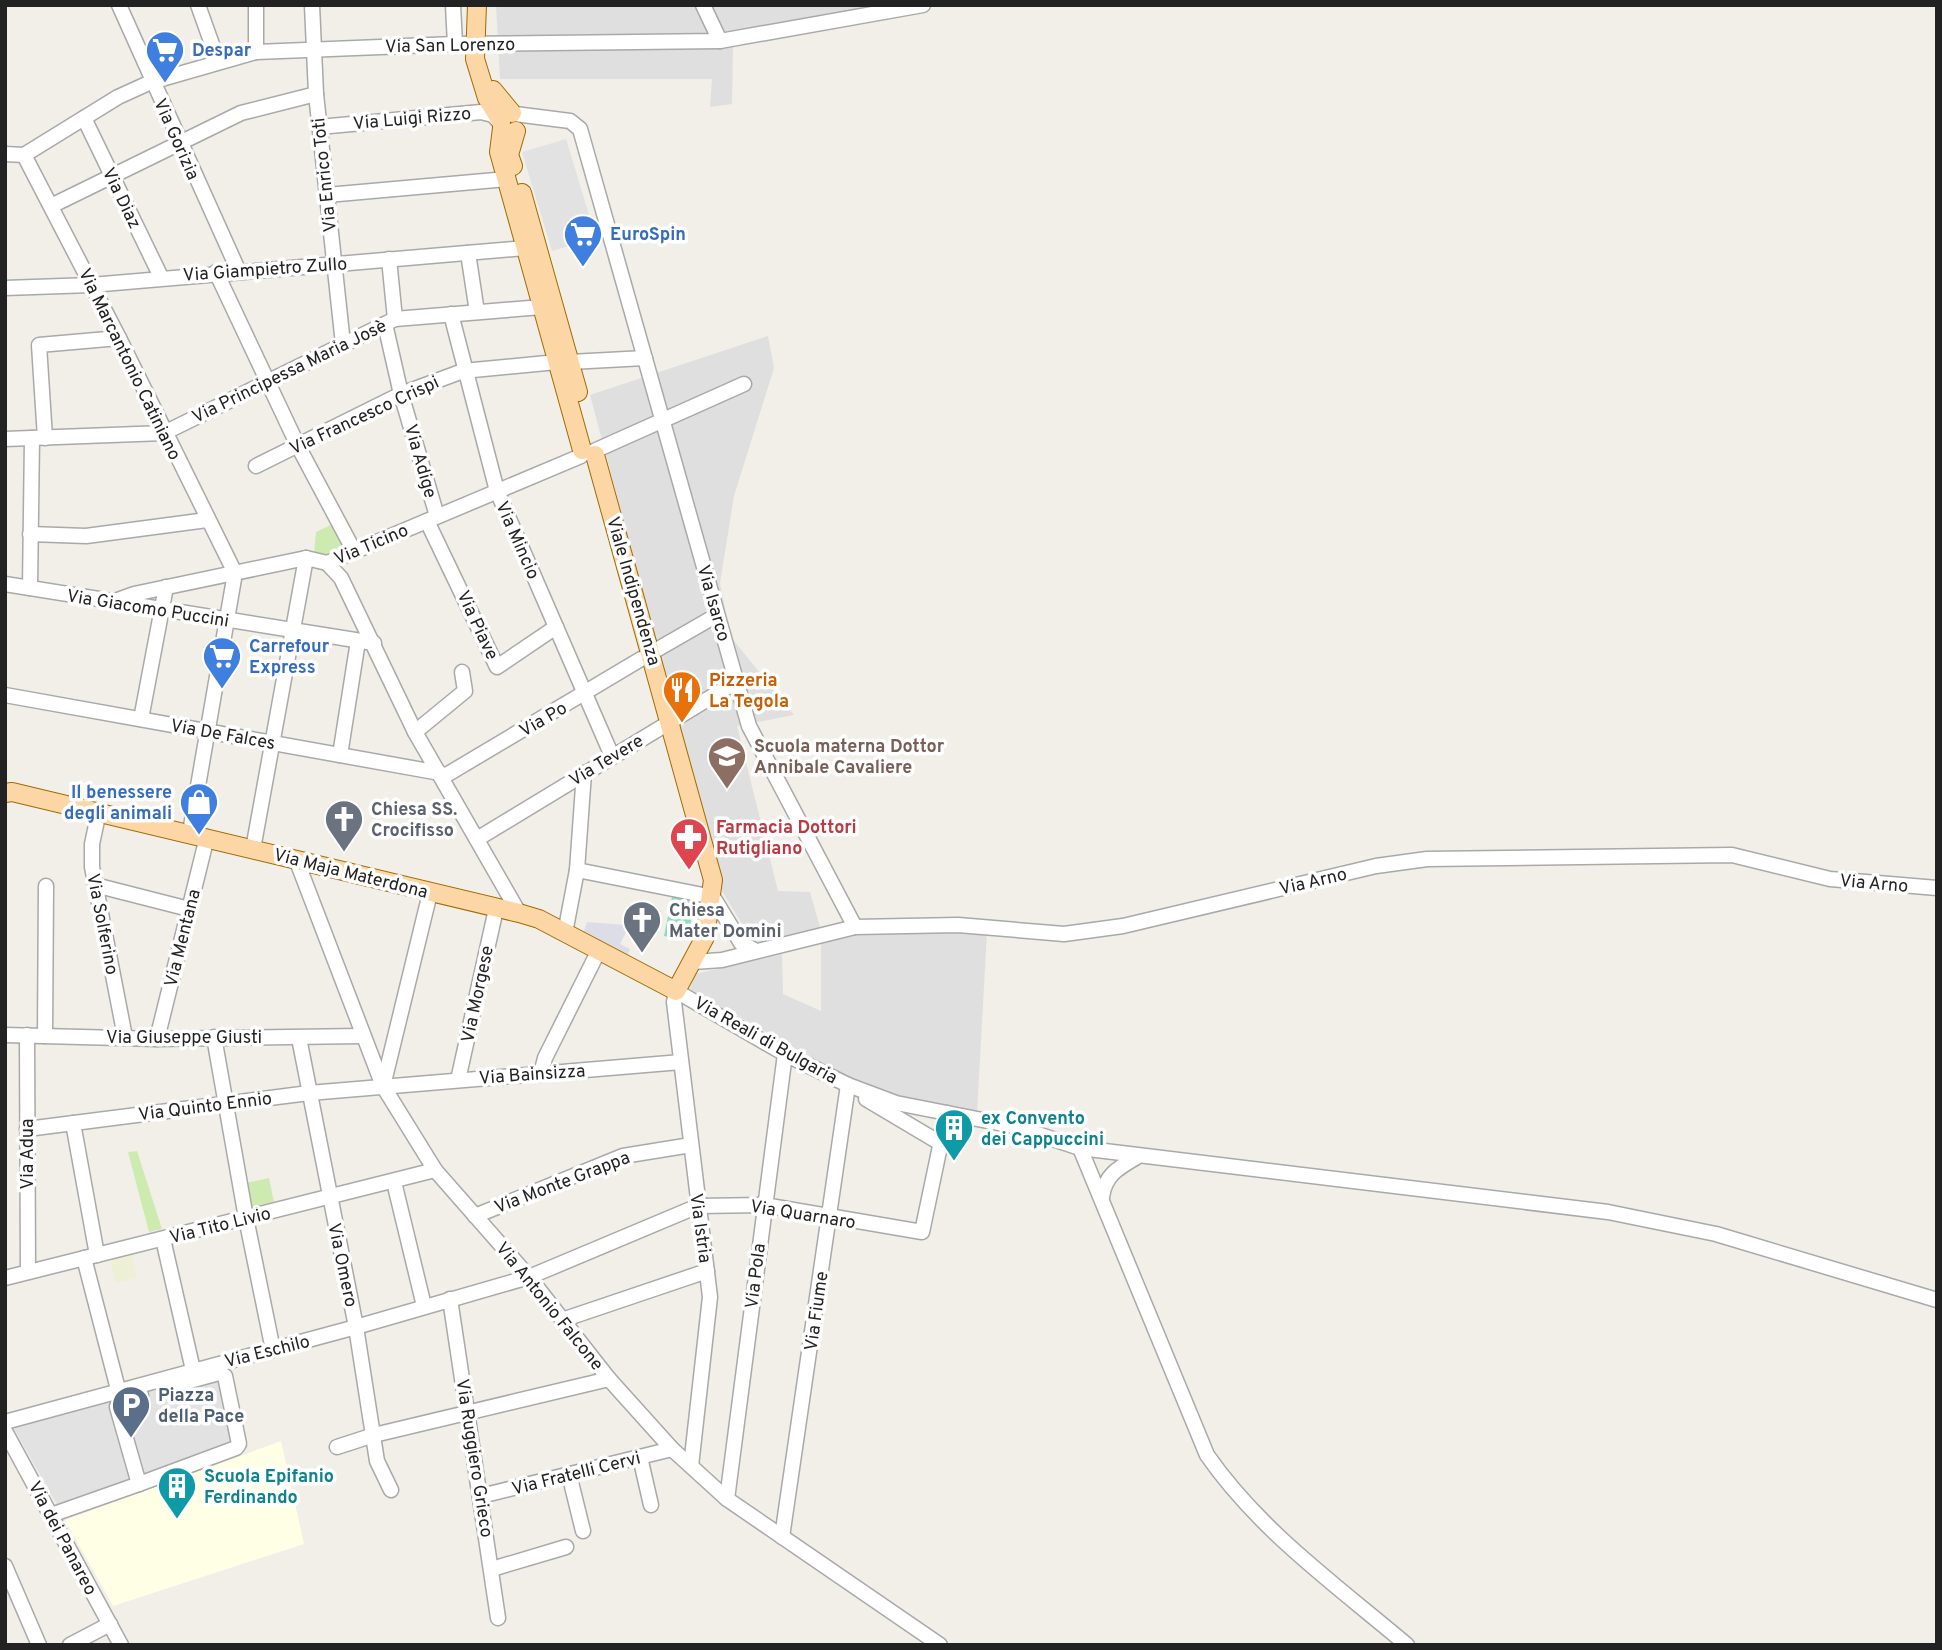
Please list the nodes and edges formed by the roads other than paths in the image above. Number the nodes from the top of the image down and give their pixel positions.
1 (119, 5) edge
2 (198, 5) edge
3 (256, 5) edge
4 (312, 5) edge
5 (453, 5) edge
6 (478, 5) edge
7 (704, 5) edge
8 (923, 5) edge
9 (720, 41) junction
10 (455, 44) junction
11 (478, 44) junction
12 (314, 48) junction
13 (256, 52) junction
14 (218, 61) junction
15 (151, 82) junction
16 (316, 94) junction
17 (84, 118) junction
18 (561, 120) joint
19 (509, 123) junction
20 (319, 127) junction
21 (179, 144) junction
22 (5, 153) edge
23 (24, 155) junction
24 (111, 176) junction
25 (507, 179) junction
26 (327, 195) junction
27 (51, 206) junction
28 (526, 248) junction
29 (468, 253) junction
30 (389, 259) junction
31 (333, 264) junction
32 (216, 272) junction
33 (239, 272) junction
34 (161, 277) junction
35 (91, 285) junction
36 (5, 288) edge
37 (542, 306) junction
38 (477, 312) junction
39 (451, 314) junction
40 (390, 322) junction
41 (120, 338) junction
42 (343, 344) junction
43 (645, 358) junction
44 (563, 362) junction
45 (463, 371) junction
46 (268, 381) junction
47 (744, 384) dead end
48 (401, 394) junction
49 (663, 420) junction
50 (164, 433) junction
51 (38, 438) junction
52 (5, 439) edge
53 (298, 446) junction
54 (588, 454) junction
55 (256, 466) dead end
56 (497, 491) junction
57 (432, 518) junction
58 (207, 520) junction
59 (30, 534) junction
60 (354, 551) junction
61 (306, 558) junction
62 (327, 563) junction
63 (235, 573) junction
64 (5, 584) edge
65 (166, 587) junction
66 (30, 588) junction
67 (112, 602) junction
68 (162, 610) junction
69 (717, 615) junction
70 (228, 621) junction
71 (556, 627) junction
72 (292, 632) junction
73 (358, 641) junction
74 (374, 643) junction
75 (646, 656) junction
76 (463, 673) dead end
77 (736, 682) junction
78 (585, 694) junction
79 (5, 695) edge
80 (142, 719) junction
81 (665, 724) junction
82 (208, 731) junction
83 (415, 732) junction
84 (271, 742) junction
85 (340, 755) junction
86 (612, 756) junction
87 (584, 773) junction
88 (441, 775) junction
89 (8, 792) edge
90 (99, 811) junction
91 (198, 835) junction
92 (477, 839) junction
93 (253, 849) junction
94 (296, 859) junction
95 (577, 870) junction
96 (95, 885) junction
97 (46, 886) dead end
98 (1937, 888) edge
99 (430, 893) junction
100 (713, 897) junction
101 (189, 909) junction
102 (496, 909) junction
103 (519, 913) junction
104 (855, 927) junction
105 (565, 933) junction
106 (756, 951) junction
107 (598, 952) junction
108 (693, 962) junction
109 (676, 990) junction
110 (5, 1035) edge
111 (27, 1035) junction
112 (45, 1036) junction
113 (362, 1036) junction
114 (125, 1037) junction
115 (214, 1037) junction
116 (299, 1038) junction
117 (157, 1039) junction
118 (785, 1054) junction
119 (681, 1062) junction
120 (541, 1074) junction
121 (458, 1080) junction
122 (383, 1086) junction
123 (852, 1087) junction
124 (309, 1093) junction
125 (226, 1103) junction
126 (947, 1113) junction
127 (73, 1123) junction
128 (27, 1129) junction
129 (940, 1143) junction
130 (691, 1145) junction
131 (1080, 1148) junction
132 (1098, 1152) junction
133 (1137, 1157) junction
134 (435, 1171) junction
135 (1104, 1181) junction
136 (394, 1182) junction
137 (1102, 1197) junction
138 (329, 1198) junction
139 (764, 1205) junction
140 (698, 1206) junction
141 (475, 1216) junction
142 (829, 1218) junction
143 (246, 1219) junction
144 (163, 1239) junction
145 (91, 1257) junction
146 (707, 1271) junction
147 (28, 1272) junction
148 (528, 1277) junction
149 (5, 1278) edge
150 (450, 1299) junction
151 (1937, 1300) edge
152 (424, 1306) junction
153 (562, 1320) junction
154 (356, 1327) junction
155 (273, 1350) junction
156 (193, 1370) junction
157 (609, 1379) junction
158 (147, 1389) junction
159 (119, 1392) junction
160 (468, 1414) junction
161 (6, 1431) edge
162 (374, 1434) junction
163 (337, 1447) dead end
164 (672, 1449) junction
165 (640, 1457) junction
166 (691, 1466) junction
167 (569, 1474) junction
168 (139, 1484) junction
169 (391, 1490) dead end
170 (481, 1496) junction
171 (727, 1499) junction
172 (651, 1505) dead end
173 (51, 1515) junction
174 (583, 1531) dead end
175 (782, 1537) junction
176 (566, 1547) dead end
177 (5, 1566) edge
178 (492, 1569) junction
179 (498, 1618) dead end
180 (110, 1624) junction
181 (936, 1644) edge
182 (38, 1645) edge
183 (69, 1645) edge
184 (121, 1645) edge
185 (1407, 1645) edge

1 - 15 street, Via Gorizia
2 - 14 street
3 - 13 street
4 - 12 street, Via Enrico Toti
5 - 10 street
6 - 11 main road, Viale Indipendenza
7 - 9 street
8 - 9 street, Via San Lorenzo
9 - 11 street, Via San Lorenzo
10 - 11 street, Via San Lorenzo
10 - 12 street, Via San Lorenzo
11 - 19 main road, Viale Indipendenza
12 - 13 street, Via San Lorenzo
12 - 16 street, Via Enrico Toti
13 - 14 street, Via San Lorenzo
14 - 15 street, Via San Lorenzo
15 - 17 street, Via San Lorenzo
15 - 21 street, Via Gorizia
16 - 20 street, Via Enrico Toti
16 - 21 street
17 - 23 street, Via San Lorenzo
17 - 24 street, Via Diaz
18 - 19 street, Via Luigi Rizzo
18 - 43 street, Via Isarco
19 - 20 street, Via Luigi Rizzo
19 - 25 main road, Viale Indipendenza
19 - 44 main road, Viale Indipendenza
20 - 26 street, Via Enrico Toti
21 - 24 street
21 - 33 street, Via Gorizia
22 - 23 street
23 - 27 street, Via Marcantonio Catiniano
24 - 27 street
24 - 34 street, Via Diaz
25 - 26 street
25 - 28 main road, Viale Indipendenza
26 - 31 street, Via Enrico Toti
27 - 35 street, Via Marcantonio Catiniano
28 - 29 street, Via Giampietro Zullo
28 - 37 main road, Viale Indipendenza
29 - 30 street, Via Giampietro Zullo
29 - 38 street
30 - 31 street, Via Giampietro Zullo
30 - 40 street, Via Adige
31 - 33 street, Via Giampietro Zullo
31 - 42 street, Via Enrico Toti
32 - 33 street, Via Giampietro Zullo
32 - 34 street, Via Giampietro Zullo
32 - 46 street
34 - 35 street, Via Giampietro Zullo
35 - 36 street, Via Giampietro Zullo
35 - 41 street, Via Marcantonio Catiniano
37 - 38 street, Via Principessa Maria Josè
37 - 44 main road, Viale Indipendenza
38 - 39 street, Via Principessa Maria Josè
39 - 40 street, Via Principessa Maria Josè
39 - 45 street, Via Mincio
40 - 42 street, Via Principessa Maria Josè
40 - 48 street, Via Adige
41 - 50 street, Via Marcantonio Catiniano
41 - 51 street
42 - 46 street, Via Principessa Maria Josè
43 - 44 street, Via Francesco Crispi
43 - 49 street, Via Isarco
44 - 45 street, Via Francesco Crispi
44 - 54 main road, Viale Indipendenza
45 - 48 street, Via Francesco Crispi
45 - 56 street, Via Mincio
46 - 50 street, Via Principessa Maria Josè
46 - 53 street
47 - 49 street, Via Ticino
48 - 53 street, Via Francesco Crispi
48 - 57 street, Via Adige
49 - 54 street, Via Ticino
49 - 69 street, Via Isarco
50 - 51 street
50 - 58 street, Via Marcantonio Catiniano
51 - 52 street
51 - 59 street
53 - 55 street, Via Francesco Crispi
53 - 60 street
54 - 56 street, Via Ticino
54 - 75 main road, Viale Indipendenza
56 - 57 street, Via Ticino
56 - 71 street, Via Mincio
57 - 60 street, Via Ticino
57 - 71 street, Via Piave
58 - 59 street
58 - 63 street, Via Marcantonio Catiniano
59 - 66 street
60 - 62 street, Via Ticino
61 - 62 street, Via Ticino
61 - 63 street, Via Ticino
61 - 72 street
62 - 74 street
63 - 65 street, Via Ticino
63 - 70 street, Via Mentana
64 - 66 street, Via Giacomo Puccini
65 - 67 street, Via Ticino
65 - 68 street
66 - 67 street, Via Giacomo Puccini
67 - 68 street, Via Giacomo Puccini
68 - 70 street, Via Giacomo Puccini
68 - 80 street
69 - 75 street, Via Po
69 - 77 street, Via Isarco
70 - 72 street, Via Giacomo Puccini
70 - 82 street, Via Mentana
71 - 78 street, Via Mincio
72 - 73 street, Via Giacomo Puccini
72 - 84 street
73 - 74 street, Via Giacomo Puccini
73 - 85 street
74 - 83 street
75 - 78 street, Via Po
75 - 81 main road, Viale Indipendenza
76 - 83 street
77 - 81 street, Via Tevere
77 - 104 street, Via Isarco
78 - 86 street, Via Mincio
78 - 88 street, Via Po
79 - 80 street, Via De Falces
80 - 82 street, Via De Falces
81 - 86 street, Via Tevere
81 - 100 main road, Viale Indipendenza
82 - 84 street, Via De Falces
82 - 91 street, Via Mentana
83 - 88 street
84 - 85 street, Via De Falces
84 - 93 street
85 - 88 street, Via De Falces
86 - 87 street, Via Tevere
87 - 92 street, Via Tevere
87 - 95 street
88 - 92 street
89 - 90 main road, Via Maja Materdona
90 - 91 main road, Via Maja Materdona
90 - 96 street, Via Solferino
91 - 93 main road, Via Maja Materdona
91 - 101 street, Via Mentana
92 - 103 street
93 - 94 main road, Via Maja Materdona
94 - 99 main road, Via Maja Materdona
94 - 113 street, Via Antonio Falcone
95 - 100 street
95 - 105 street
96 - 101 street
96 - 114 street, Via Solferino
97 - 112 street
98 - 104 street, Via Arno
99 - 102 main road, Via Maja Materdona
99 - 122 street
100 - 106 street
100 - 108 main road, Viale Indipendenza
101 - 117 street, Via Mentana
102 - 103 main road, Via Maja Materdona
102 - 121 street, Via Morgese
103 - 105 main road, Via Maja Materdona
104 - 106 street, Via Arno
105 - 107 main road, Via Maja Materdona
106 - 108 street, Via Arno
107 - 109 main road, Via Maja Materdona
107 - 120 street
108 - 109 main road, Viale Indipendenza
109 - 118 street, Via Reali di Bulgaria
109 - 119 street, Via Istria
110 - 111 street, Via Giuseppe Giusti
111 - 112 street, Via Giuseppe Giusti
111 - 128 street, Via Adua
112 - 114 street, Via Giuseppe Giusti
113 - 116 street, Via Giuseppe Giusti
113 - 122 street, Via Antonio Falcone
114 - 117 street, Via Giuseppe Giusti
115 - 116 street, Via Giuseppe Giusti
115 - 117 street, Via Giuseppe Giusti
115 - 125 street
116 - 124 street, Via Omero
118 - 123 street, Via Reali di Bulgaria
118 - 139 street, Via Pola
119 - 120 street, Via Bainsizza
119 - 130 street, Via Istria
120 - 121 street, Via Bainsizza
121 - 122 street, Via Bainsizza
122 - 124 street, Via Quinto Ennio
122 - 134 street, Via Antonio Falcone
123 - 126 street, Via Reali di Bulgaria
123 - 129 street, Via Reali di Bulgaria
123 - 142 street, Via Fiume
124 - 125 street, Via Quinto Ennio
124 - 138 street, Via Omero
125 - 127 street, Via Quinto Ennio
125 - 143 street
126 - 129 street
126 - 131 street, Via Reali di Bulgaria
127 - 128 street, Via Quinto Ennio
127 - 145 street
128 - 147 street, Via Adua
129 - 142 street, Via Quarnaro
130 - 140 street, Via Istria
130 - 141 street, Via Monte Grappa
131 - 132 street, Via Reali di Bulgaria
131 - 137 street
132 - 133 street, Via Reali di Bulgaria
132 - 135 street
133 - 135 street
133 - 151 street, Via Reali di Bulgaria
134 - 136 street, Via Tito Livio
134 - 141 street, Via Antonio Falcone
135 - 137 street
136 - 138 street, Via Tito Livio
136 - 152 street
137 - 185 street
138 - 143 street, Via Tito Livio
138 - 154 street, Via Omero
139 - 140 street, Via Quarnaro
139 - 142 street, Via Quarnaro
139 - 171 street, Via Pola
140 - 146 street, Via Istria
140 - 148 street, Via Quarnaro
141 - 148 street, Via Antonio Falcone
142 - 175 street, Via Fiume
143 - 144 street, Via Tito Livio
143 - 155 street
144 - 145 street, Via Tito Livio
144 - 156 street
145 - 147 street, Via Tito Livio
145 - 159 street
146 - 153 street
146 - 166 street, Via Istria
147 - 149 street, Via Tito Livio
148 - 150 street, Via Eschilo
148 - 153 street, Via Antonio Falcone
150 - 152 street, Via Eschilo
150 - 160 street, Via Ruggiero Grieco
152 - 154 street, Via Eschilo
153 - 157 street, Via Antonio Falcone
154 - 155 street, Via Eschilo
154 - 162 street, Via Omero
155 - 156 street, Via Eschilo
156 - 158 street, Via Eschilo
157 - 160 street
157 - 164 street, Via Antonio Falcone
158 - 159 street, Via Eschilo
158 - 168 street
158 - 168 street
159 - 161 street, Via Eschilo
160 - 162 street
160 - 170 street, Via Ruggiero Grieco
161 - 173 street, Via dei Panareo
162 - 163 street
162 - 169 street, Via Omero
164 - 165 street, Via Fratelli Cervi
164 - 166 street, Via Antonio Falcone
165 - 167 street, Via Fratelli Cervi
165 - 172 street
166 - 171 street, Via Antonio Falcone
167 - 170 street, Via Fratelli Cervi
167 - 174 street
168 - 173 street
170 - 178 street, Via Ruggiero Grieco
171 - 175 street, Via Antonio Falcone
173 - 180 street, Via dei Panareo
175 - 181 street, Via Antonio Falcone
176 - 178 street
177 - 182 street
178 - 179 street, Via Ruggiero Grieco
180 - 183 street
180 - 184 street, Via dei Panareo

